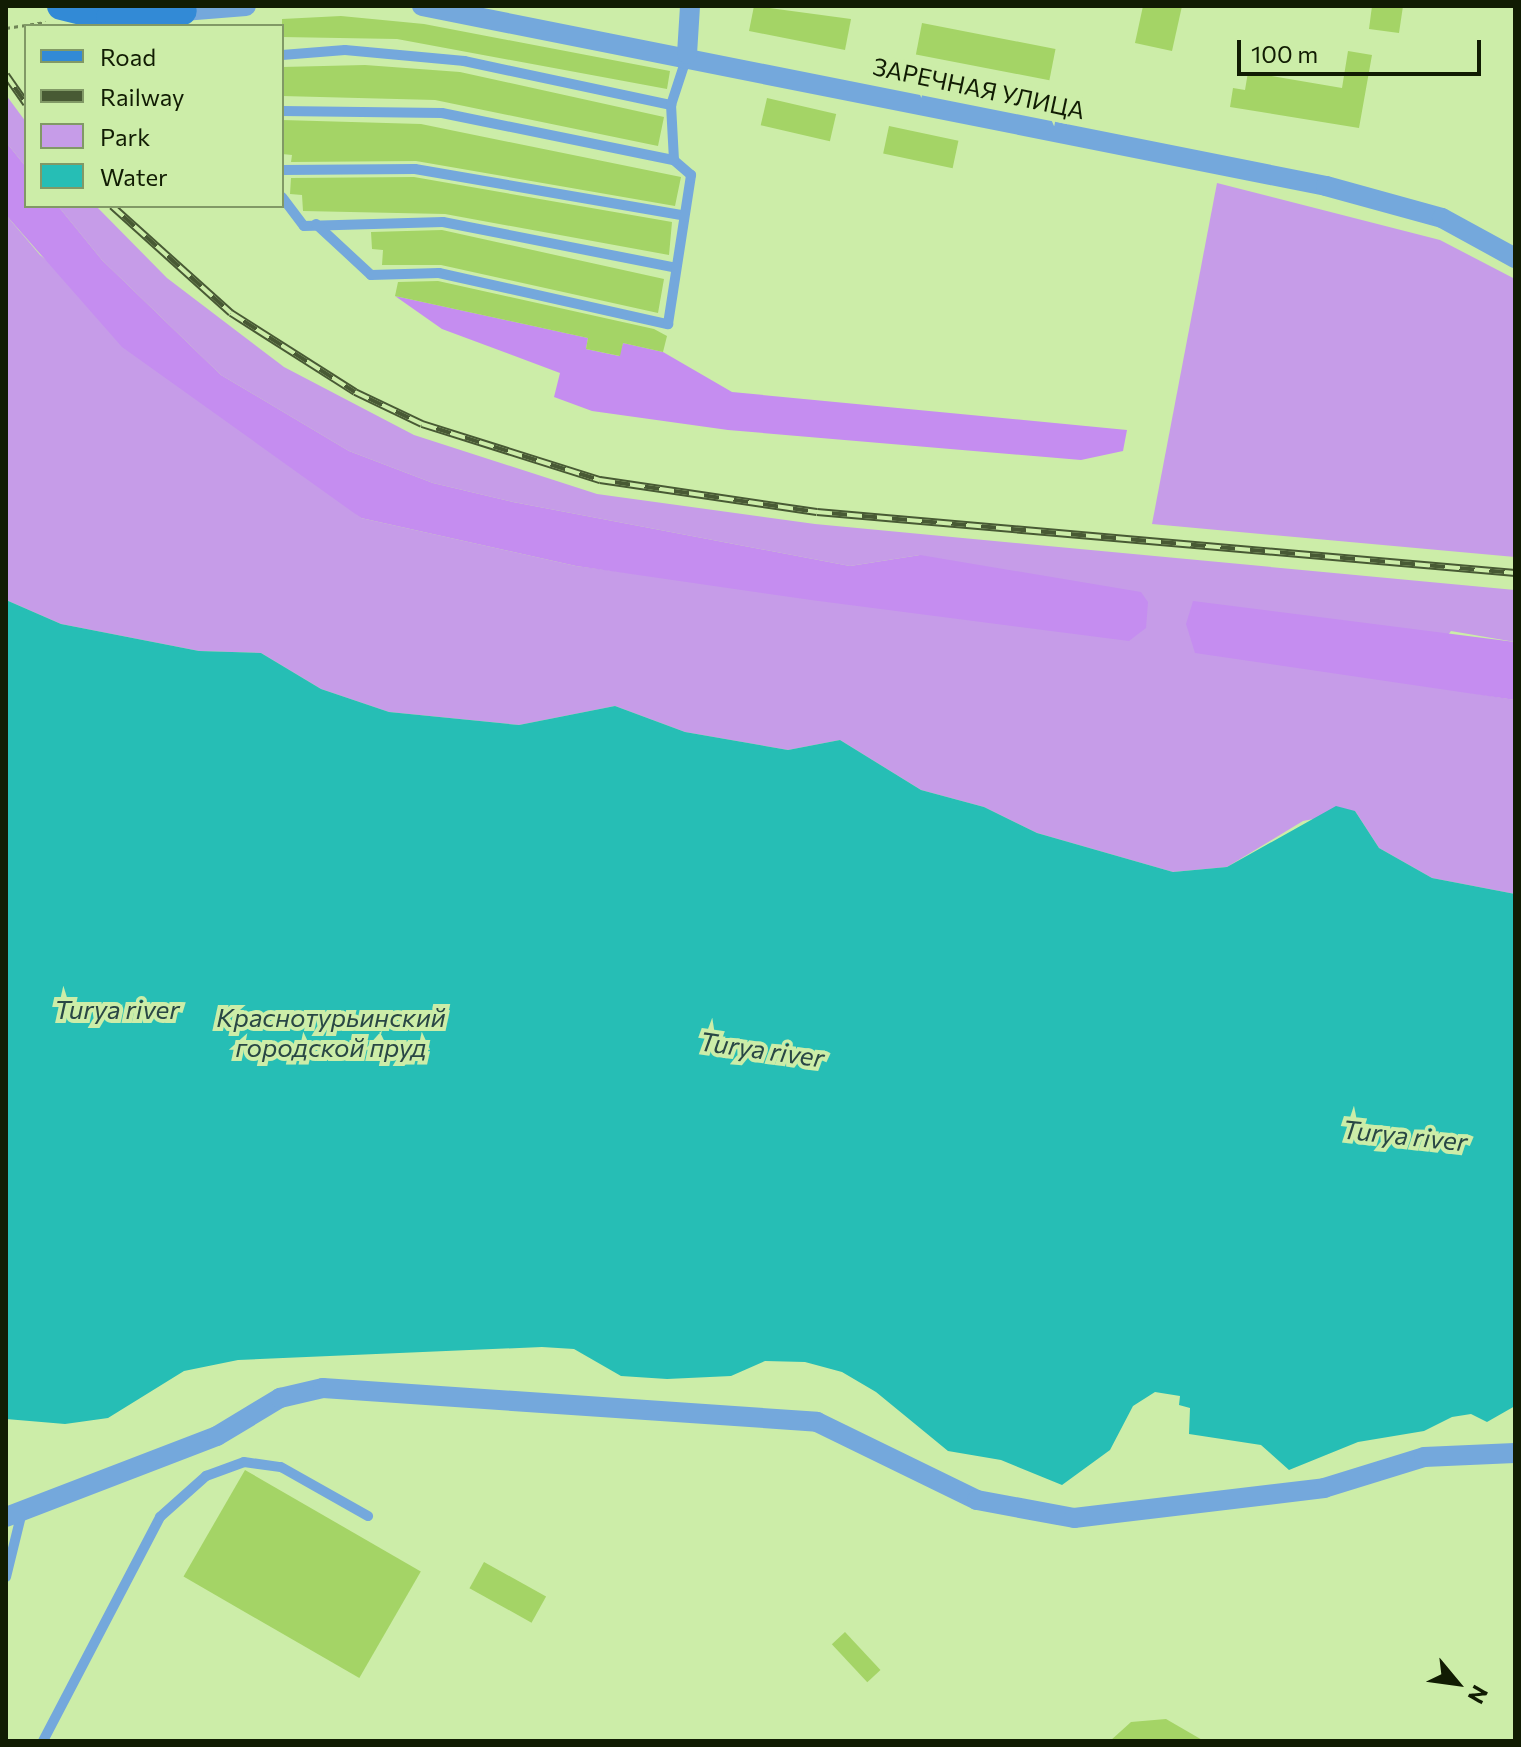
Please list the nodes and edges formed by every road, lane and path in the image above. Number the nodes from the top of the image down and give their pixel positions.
1 (61, 6) edge
2 (246, 6) edge
3 (422, 6) edge
4 (690, 6) edge
5 (183, 11) joint
6 (114, 22) edge
7 (687, 54) junction
8 (284, 55) edge
9 (671, 105) junction
10 (284, 111) edge
11 (674, 160) junction
12 (284, 170) edge
13 (284, 200) edge
14 (681, 215) junction
15 (316, 224) junction
16 (1515, 258) edge
17 (673, 267) junction
18 (1515, 1453) edge
19 (14, 1514) edge
20 (368, 1516) dead end
21 (6, 1577) edge
22 (43, 1741) edge

1 - 6 street
2 - 5 street
3 - 7 street, ЗАРЕЧНАЯ УЛИЦА
4 - 7 street
5 - 6 street
7 - 9 lane
7 - 16 street, ЗАРЕЧНАЯ УЛИЦА
8 - 9 lane
9 - 11 lane
10 - 11 lane
11 - 14 lane
12 - 14 lane
13 - 15 lane
14 - 17 lane
15 - 17 lane
15 - 17 lane
18 - 19 street
19 - 21 lane
20 - 22 lane

